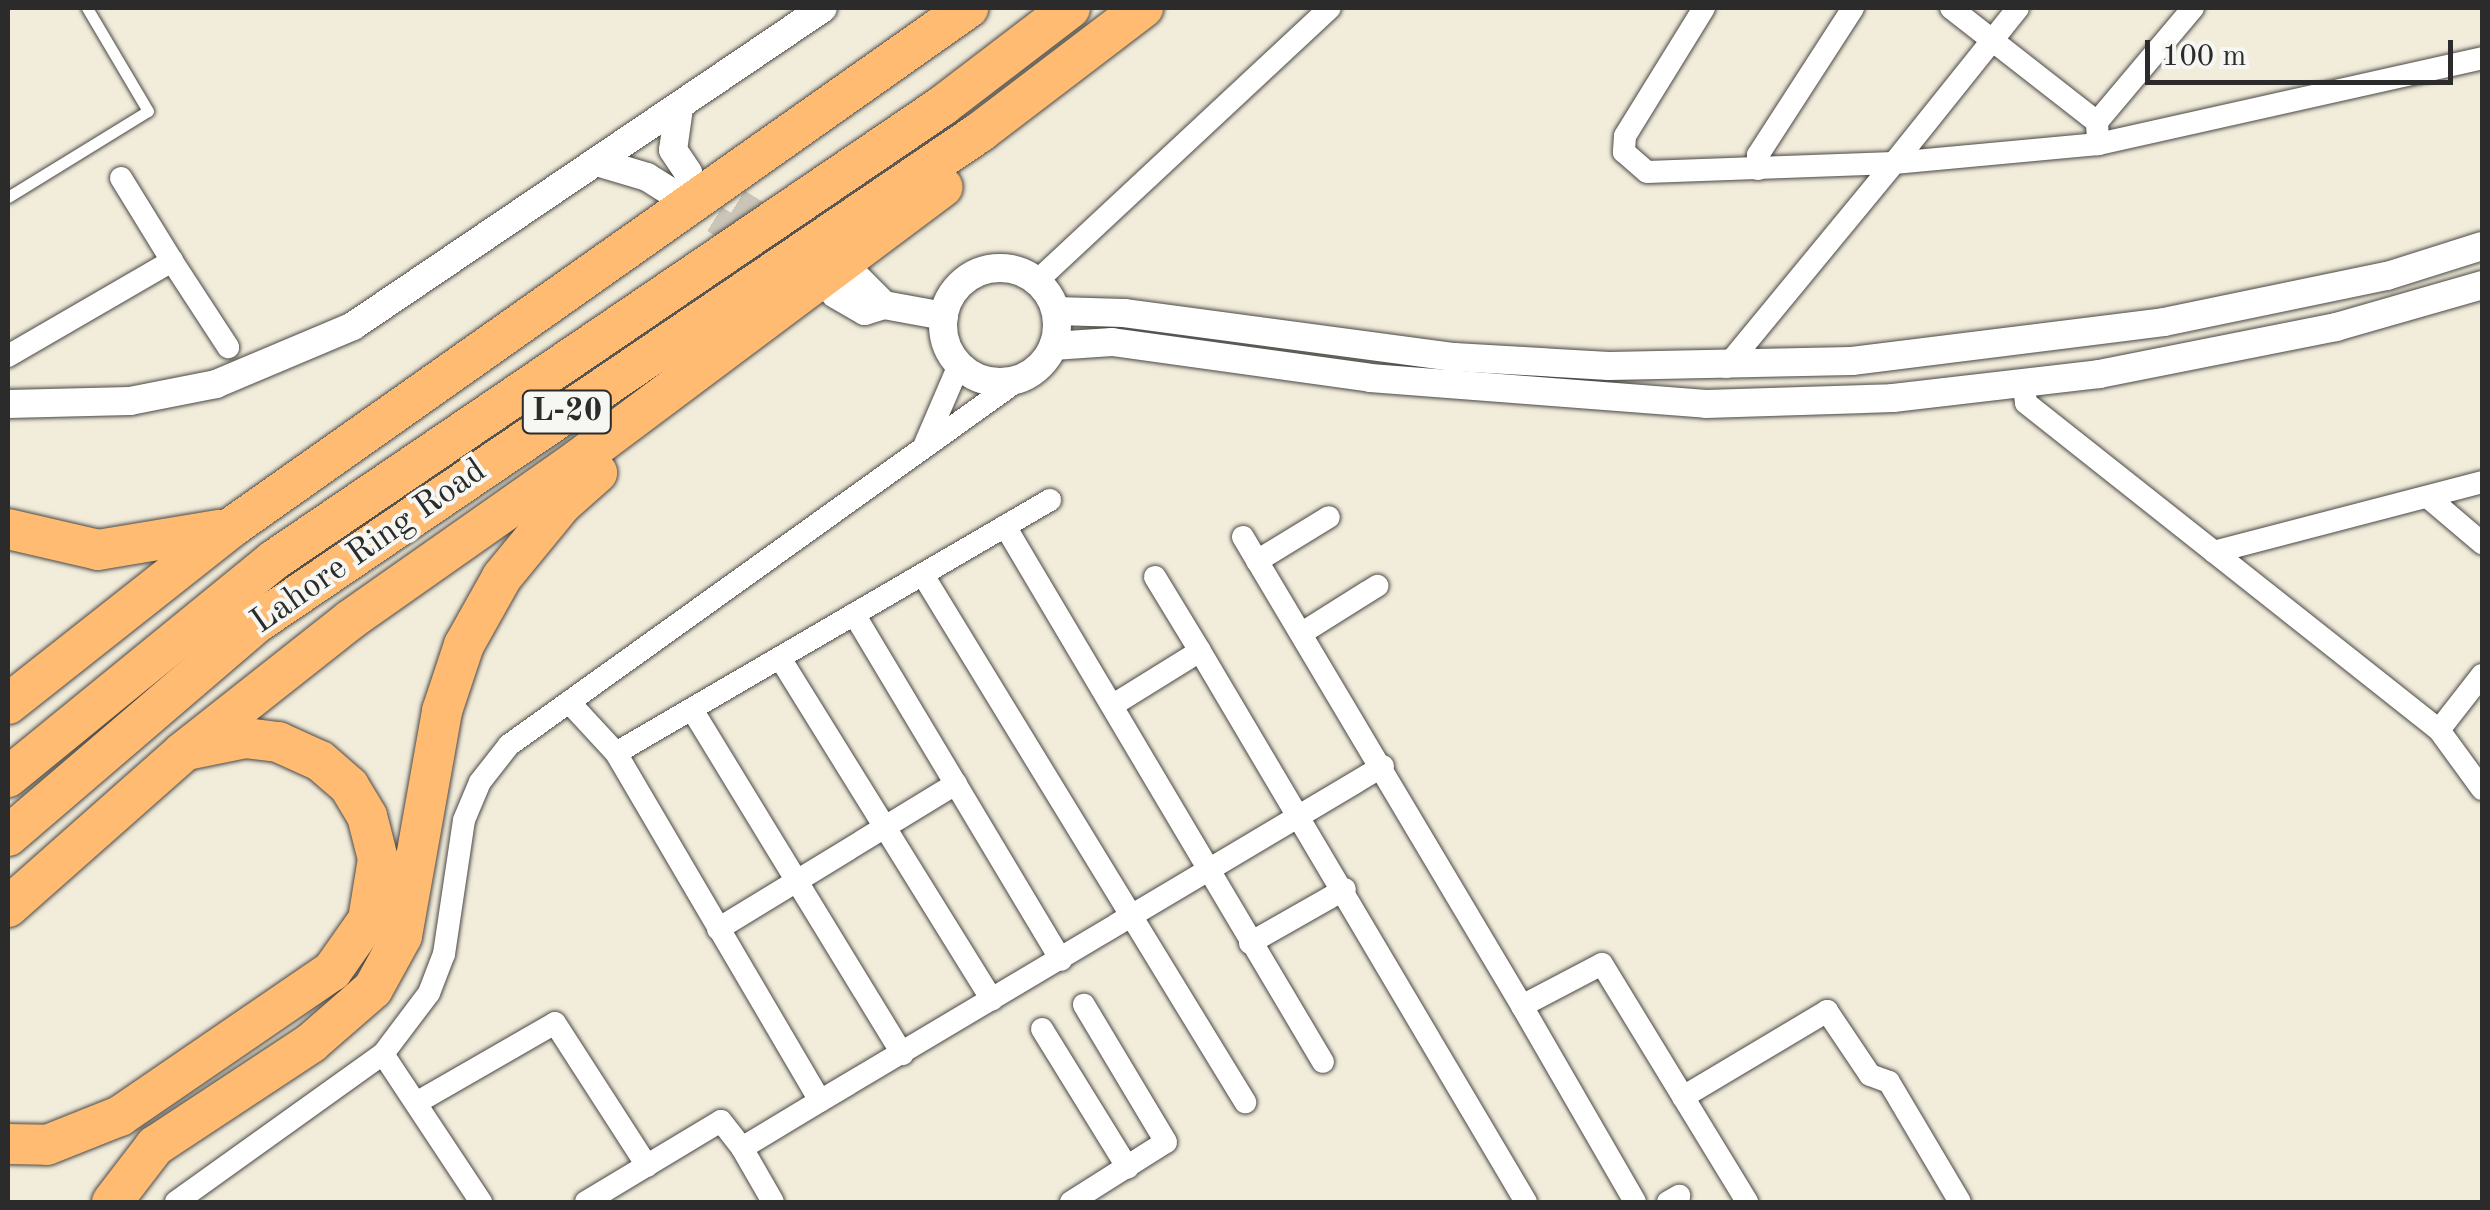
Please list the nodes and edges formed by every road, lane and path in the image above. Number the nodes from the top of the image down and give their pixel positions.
1 (87, 8) edge
2 (822, 8) edge
3 (1070, 8) edge
4 (1143, 8) edge
5 (1330, 8) edge
6 (1704, 8) edge
7 (1853, 8) edge
8 (1952, 8) edge
9 (2018, 8) edge
10 (2193, 8) edge
11 (965, 9) edge
12 (1991, 40) junction
13 (1096, 46) junction
14 (2482, 58) edge
15 (679, 108) junction
16 (2098, 133) junction
17 (598, 162) junction
18 (1894, 162) junction
19 (1758, 170) junction
20 (121, 178) dead end
21 (8, 197) edge
22 (2482, 246) edge
23 (172, 260) junction
24 (1036, 281) junction
25 (845, 285) dead end
26 (2482, 285) edge
27 (1056, 311) junction
28 (944, 316) junction
29 (2164, 322) junction
30 (739, 341) junction
31 (1053, 346) junction
32 (228, 347) dead end
33 (8, 356) edge
34 (2171, 359) junction
35 (959, 365) junction
36 (1726, 366) junction
37 (1021, 378) junction
38 (2023, 383) junction
39 (8, 404) edge
40 (921, 451) junction
41 (2482, 482) edge
42 (2429, 498) junction
43 (1050, 500) dead end
44 (1329, 517) dead end
45 (1005, 526) junction
46 (232, 527) junction
47 (8, 528) edge
48 (1243, 536) dead end
49 (2482, 544) edge
50 (2214, 552) junction
51 (1258, 561) junction
52 (923, 574) junction
53 (1154, 577) dead end
54 (1378, 586) dead end
55 (854, 614) junction
56 (1302, 634) junction
57 (1200, 651) junction
58 (780, 658) junction
59 (2482, 675) edge
60 (569, 702) junction
61 (8, 704) edge
62 (1113, 705) junction
63 (693, 711) junction
64 (2439, 730) junction
65 (183, 752) junction
66 (616, 754) junction
67 (1383, 766) junction
68 (8, 777) edge
69 (956, 784) junction
70 (2482, 789) edge
71 (1302, 818) junction
72 (886, 828) junction
73 (8, 836) edge
74 (1208, 873) junction
75 (796, 881) junction
76 (1345, 889) junction
77 (8, 907) edge
78 (1133, 919) junction
79 (718, 929) junction
80 (1250, 942) junction
81 (1060, 960) junction
82 (992, 1000) junction
83 (1084, 1005) dead end
84 (1522, 1006) junction
85 (1042, 1029) dead end
86 (383, 1054) junction
87 (902, 1054) junction
88 (1323, 1062) dead end
89 (1683, 1097) junction
90 (820, 1102) junction
91 (1245, 1102) dead end
92 (416, 1103) junction
93 (8, 1144) edge
94 (742, 1148) junction
95 (647, 1166) junction
96 (1128, 1168) junction
97 (1085, 1199) edge
98 (112, 1202) edge
99 (176, 1202) edge
100 (481, 1202) edge
101 (586, 1202) edge
102 (772, 1202) edge
103 (1526, 1202) edge
104 (1636, 1202) edge
105 (1747, 1202) edge
106 (1960, 1202) edge

1 - 21 lane
2 - 15 street
3 - 68 highway, Lahore Ring Road / L-20
4 - 13 highway, Lahore Ring Road / L-20
5 - 24 street
6 - 19 street
7 - 19 street
8 - 12 street
9 - 12 street
10 - 16 street
11 - 46 highway
12 - 16 street
12 - 18 street
13 - 30 highway
13 - 73 highway, Lahore Ring Road / L-20
14 - 16 street
15 - 17 street
15 - 17 street
16 - 18 street
17 - 39 street
18 - 19 street
18 - 36 street
20 - 23 street
22 - 29 street
23 - 32 street
23 - 33 street
24 - 27 street
24 - 28 street
25 - 28 street
26 - 34 street
27 - 31 street
27 - 36 street
28 - 35 street
29 - 34 street
29 - 36 street
30 - 65 highway
30 - 98 highway
31 - 37 street
31 - 38 street
34 - 38 street
35 - 37 street
35 - 40 street
37 - 40 street
38 - 50 street
40 - 60 street
41 - 42 street
42 - 49 street
42 - 50 street
43 - 45 street
44 - 51 street
45 - 52 street
45 - 62 street
46 - 47 highway
46 - 61 highway
48 - 51 street
50 - 64 street
51 - 56 street
52 - 55 street
52 - 78 street
53 - 57 street
54 - 56 street
55 - 58 street
55 - 69 street
56 - 67 street
57 - 62 street
57 - 71 street
58 - 63 street
58 - 72 street
59 - 64 street
60 - 66 street
60 - 86 street
62 - 74 street
63 - 66 street
63 - 75 street
64 - 70 street
65 - 77 highway
65 - 93 highway
66 - 79 street
67 - 71 street
67 - 84 street
69 - 72 street
69 - 81 street
71 - 74 street
71 - 76 street
72 - 75 street
72 - 82 street
74 - 78 street
74 - 80 street
75 - 79 street
75 - 87 street
76 - 80 street
76 - 103 street
78 - 81 street
78 - 91 street
79 - 90 street
80 - 88 street
81 - 82 street
82 - 87 street
83 - 96 street
84 - 89 street
84 - 104 street
85 - 96 street
86 - 92 street
86 - 99 street
87 - 90 street
89 - 105 street
89 - 106 street
90 - 94 street
92 - 95 street
92 - 100 street
94 - 95 street
94 - 102 street
95 - 101 street
96 - 97 street

